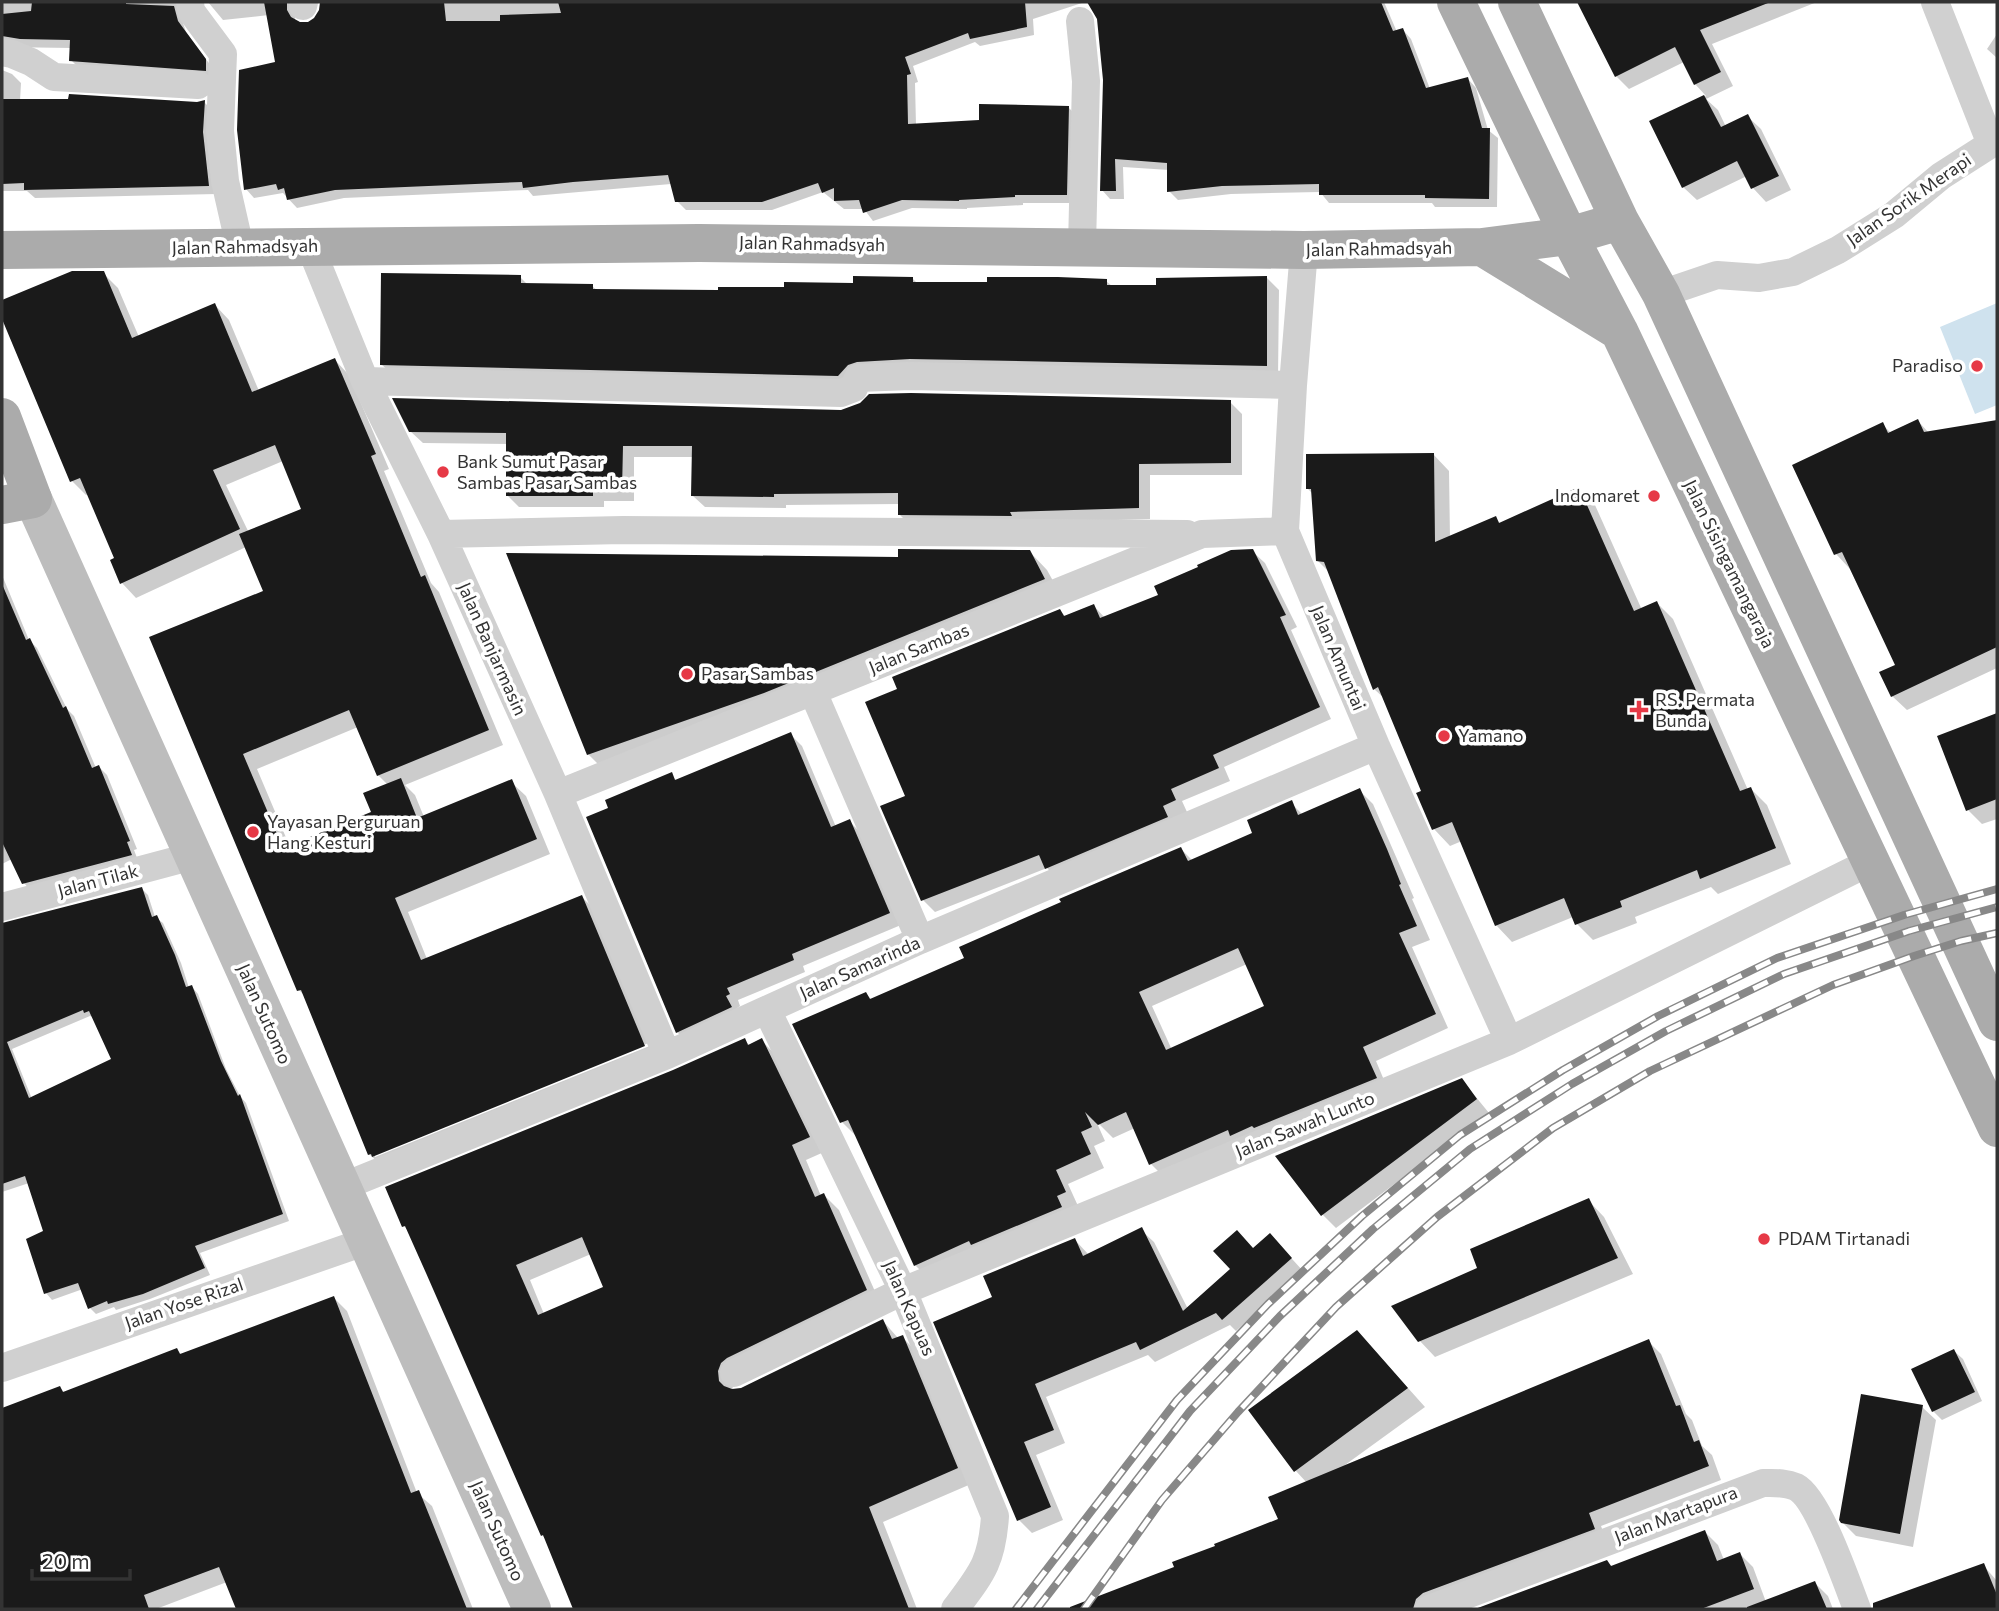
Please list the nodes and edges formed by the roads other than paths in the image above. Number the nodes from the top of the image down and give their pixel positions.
1 (190, 2) edge
2 (1456, 2) edge
3 (1517, 2) edge
4 (1936, 2) edge
5 (1080, 21) dead end
6 (2, 52) edge
7 (198, 85) dead end
8 (1994, 143) edge
9 (1620, 221) junction
10 (1569, 236) junction
11 (310, 246) junction
12 (1082, 246) junction
13 (240, 247) junction
14 (1482, 247) junction
15 (2, 250) edge
16 (1304, 250) junction
17 (1661, 294) junction
18 (1619, 331) junction
19 (365, 381) junction
20 (1293, 385) junction
21 (2, 417) edge
22 (9, 453) edge
23 (1743, 475) junction
24 (1695, 494) junction
25 (18, 502) edge
26 (1285, 531) junction
27 (441, 534) junction
28 (1202, 534) junction
29 (813, 692) junction
30 (1376, 746) junction
31 (558, 794) junction
32 (193, 856) junction
33 (1870, 862) junction
34 (2, 907) edge
35 (920, 940) junction
36 (767, 1010) junction
37 (1997, 1022) edge
38 (1508, 1041) junction
39 (667, 1055) junction
40 (1997, 1128) edge
41 (342, 1186) junction
42 (366, 1241) junction
43 (903, 1291) junction
44 (3, 1363) edge
45 (734, 1373) dead end
46 (532, 1609) edge
47 (955, 1609) edge
48 (1429, 1609) edge
49 (1857, 1609) edge

1 - 13 street
2 - 10 main road, Jalan Sisingamangaraja
3 - 9 main road
4 - 8 street
5 - 12 street
6 - 7 street
8 - 17 street, Jalan Sorik Merapi
9 - 10 main road, Jalan Rahmadsyah
9 - 17 main road
10 - 14 main road, Jalan Rahmadsyah
10 - 18 main road, Jalan Sisingamangaraja
11 - 12 main road, Jalan Rahmadsyah
11 - 13 main road, Jalan Rahmadsyah
11 - 19 street, Jalan Banjarmasin
12 - 16 main road, Jalan Rahmadsyah
13 - 15 main road, Jalan Rahmadsyah
14 - 16 main road, Jalan Rahmadsyah
14 - 18 main road
16 - 20 street, Jalan Amuntai
17 - 23 main road
18 - 24 main road, Jalan Sisingamangaraja
19 - 20 street
19 - 27 street, Jalan Banjarmasin
20 - 26 street, Jalan Amuntai
21 - 22 main road, Jalan Sutomo
22 - 25 main road, Jalan Sutomo
23 - 24 main road
23 - 37 main road
24 - 33 main road, Jalan Sisingamangaraja
25 - 32 main road, Jalan Sutomo
26 - 28 street, Jalan Sambas
26 - 30 street, Jalan Amuntai
27 - 28 street
27 - 31 street, Jalan Banjarmasin
28 - 29 street, Jalan Sambas
29 - 31 street, Jalan Sambas
29 - 35 street
30 - 35 street, Jalan Samarinda
30 - 38 street, Jalan Amuntai
31 - 39 street, Jalan Banjarmasin
32 - 34 street, Jalan Tilak
32 - 41 main road, Jalan Sutomo
33 - 38 street, Jalan Sawah Lunto
33 - 40 main road, Jalan Sisingamangaraja
35 - 36 street, Jalan Samarinda
36 - 39 street, Jalan Samarinda
36 - 43 street, Jalan Kapuas
38 - 43 street, Jalan Sawah Lunto
39 - 41 street, Jalan Samarinda
41 - 42 main road, Jalan Sutomo
42 - 44 street, Jalan Yose Rizal
42 - 46 main road, Jalan Sutomo
43 - 45 street, Jalan Sawah Lunto
43 - 47 street, Jalan Kapuas
48 - 49 street, Jalan Martapura

